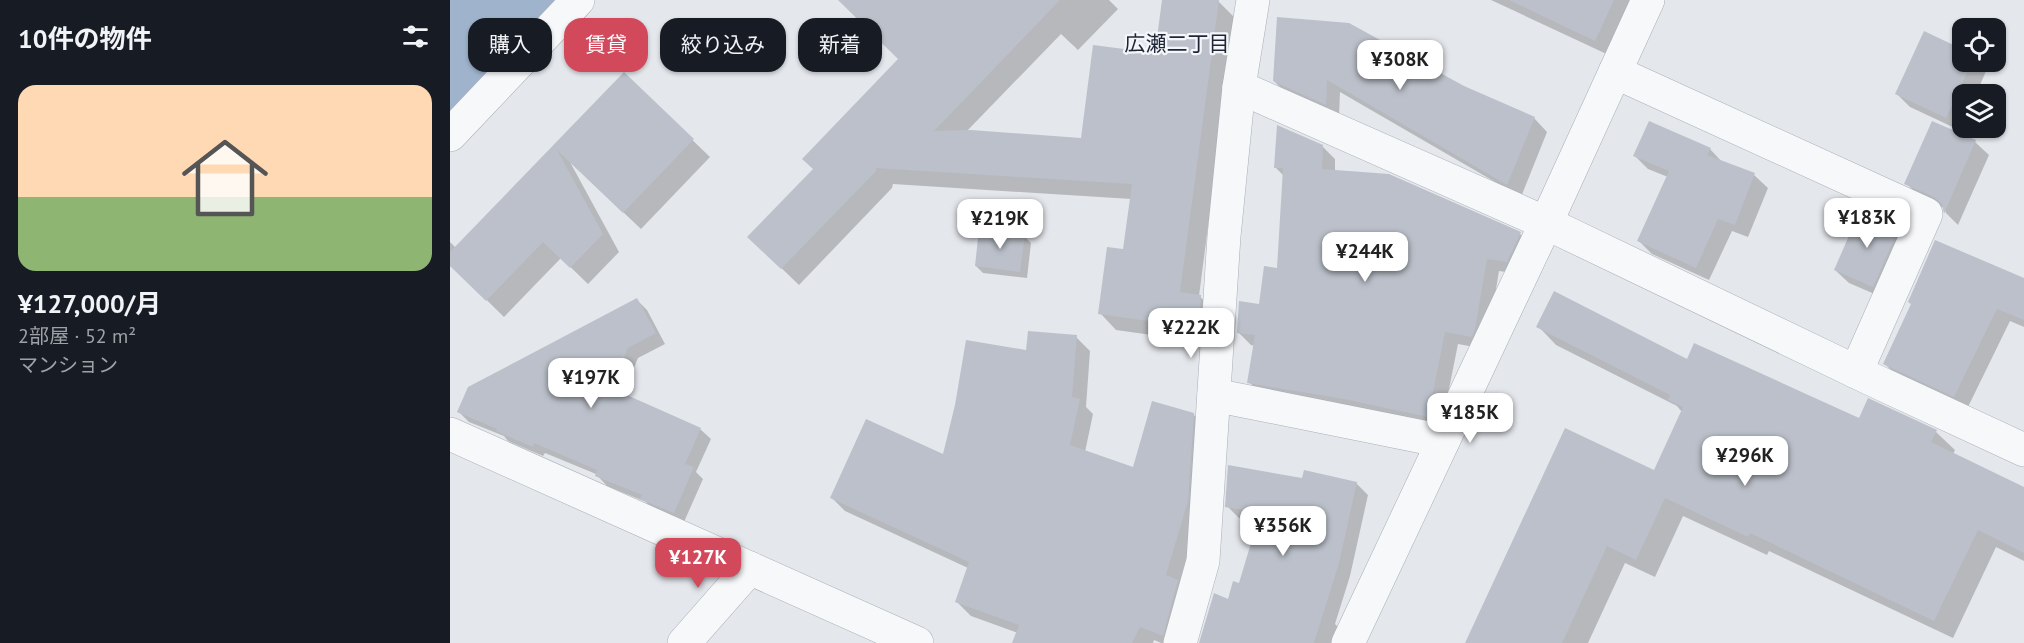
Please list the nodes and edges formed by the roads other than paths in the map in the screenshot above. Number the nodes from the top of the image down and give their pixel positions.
1 (578, 0) edge
2 (1253, 0) edge
3 (1648, 0) edge
4 (1615, 72) junction
5 (1239, 87) junction
6 (450, 135) edge
7 (1546, 223) junction
8 (1856, 372) junction
9 (1214, 395) junction
10 (450, 434) edge
11 (1443, 441) junction
12 (2024, 450) edge
13 (750, 568) junction
14 (684, 643) edge
15 (917, 643) edge
16 (1180, 643) edge
17 (1348, 643) edge

1 - 6 street
2 - 5 street
3 - 4 street
4 - 7 street
4 - 8 street
5 - 7 street
5 - 9 street
7 - 8 street
7 - 11 street
8 - 12 street
9 - 11 street
9 - 16 street
10 - 13 street
11 - 17 street
13 - 14 street
13 - 15 street

